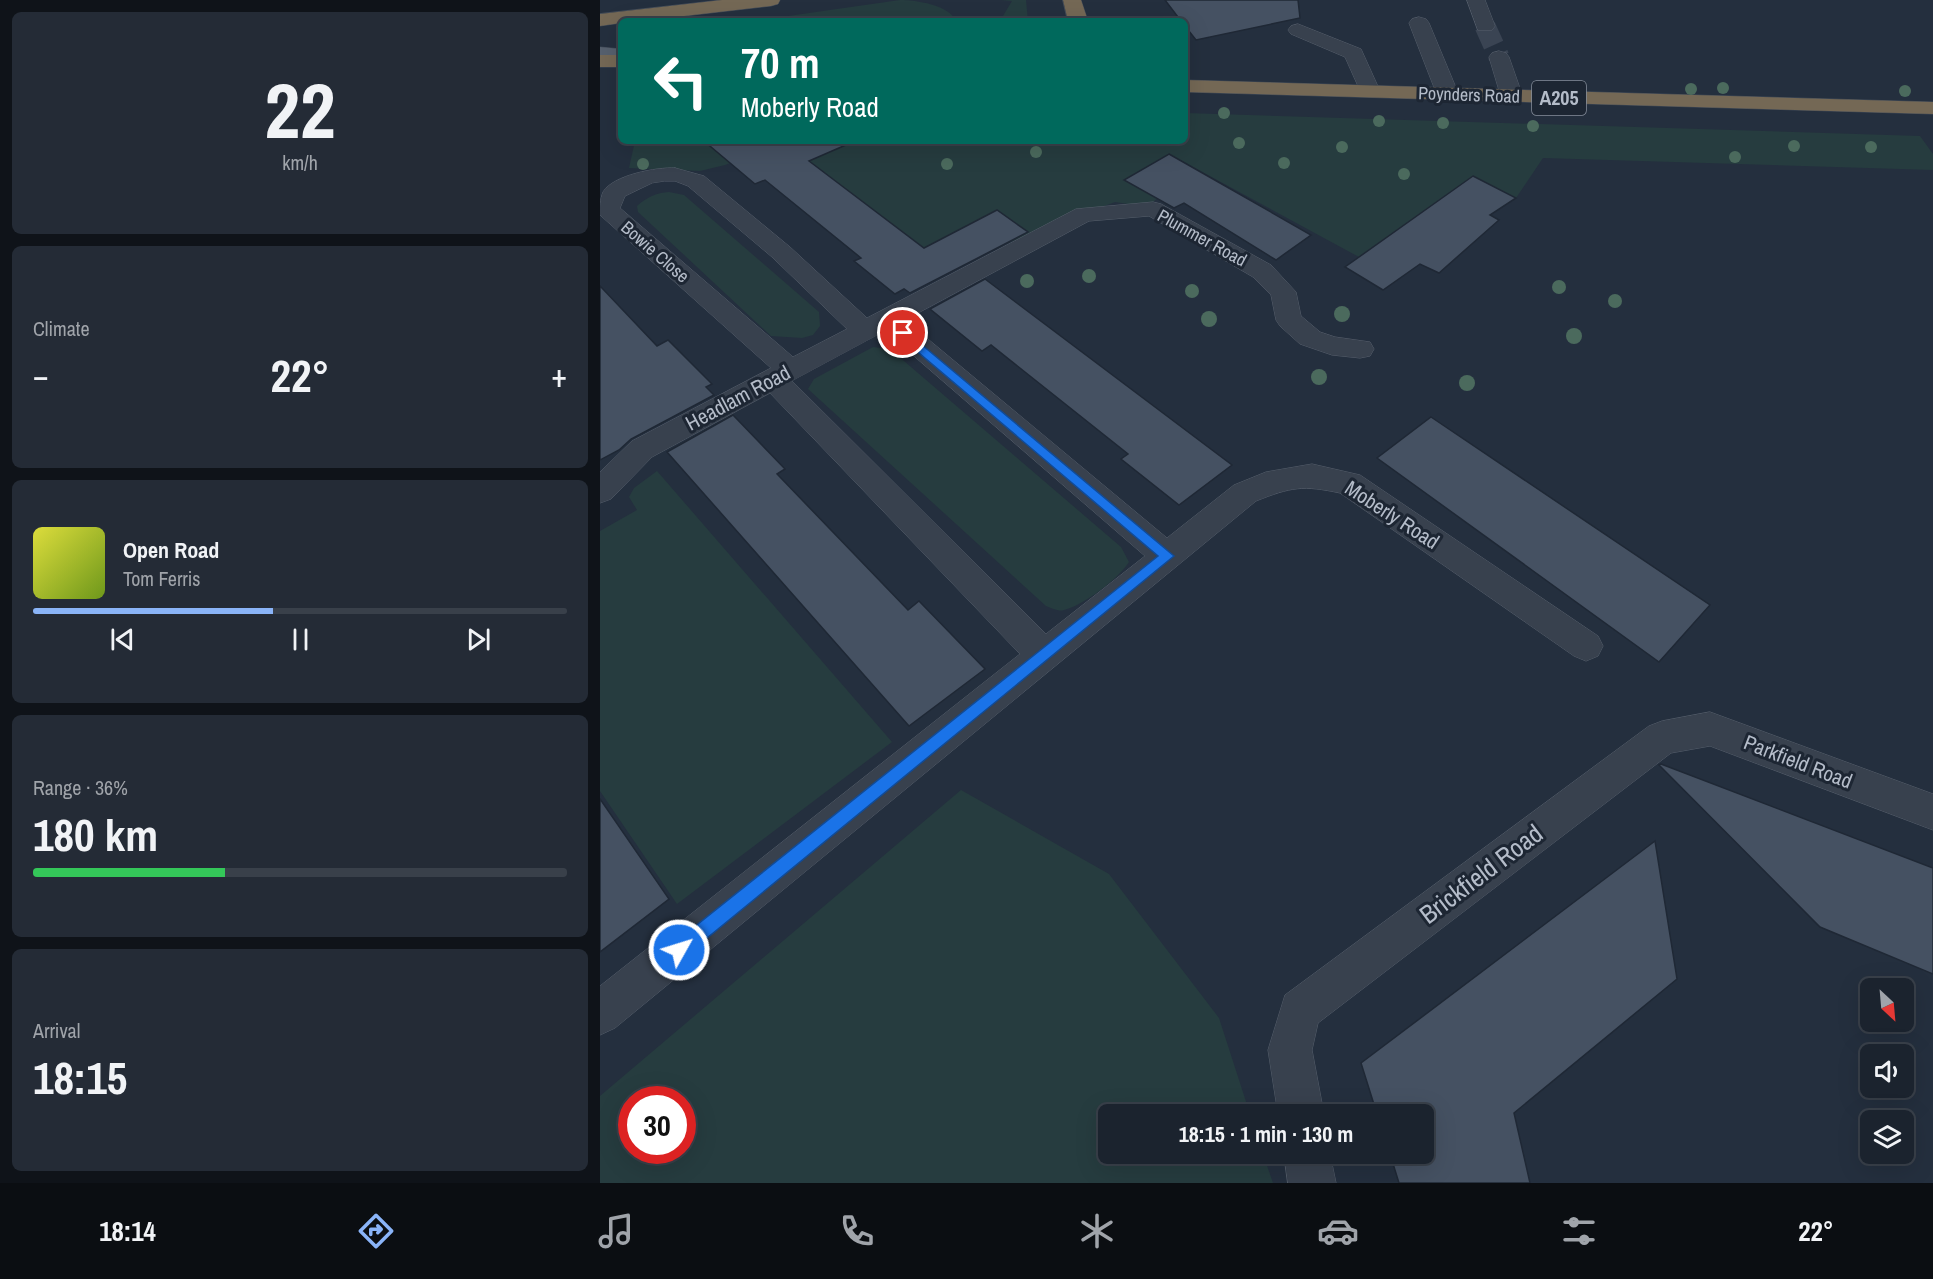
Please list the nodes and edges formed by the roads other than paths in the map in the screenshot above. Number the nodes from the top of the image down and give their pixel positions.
1 (771, 0) edge
2 (1072, 0) edge
3 (1476, 0) edge
4 (1077, 18) edge
5 (600, 20) edge
6 (1419, 23) dead end
7 (1485, 26) tunnel mouth
8 (1298, 30) dead end
9 (600, 53) edge
10 (618, 55) edge
11 (1499, 57) tunnel mouth
12 (618, 61) edge
13 (600, 62) edge
14 (1188, 86) edge
15 (1369, 91) junction
16 (1448, 95) junction
17 (1512, 97) junction
18 (1932, 109) edge
19 (875, 324) junction
20 (1360, 349) dead end
21 (782, 375) junction
22 (600, 491) edge
23 (1167, 556) junction
24 (1586, 646) dead end
25 (1044, 655) junction
26 (1662, 738) joint
27 (1933, 812) edge
28 (600, 1013) edge
29 (1299, 1104) edge
30 (1309, 1164) edge
31 (1312, 1183) edge

1 - 5 highway
2 - 4 highway
3 - 7 street
6 - 16 street
8 - 15 street
9 - 10 main road
11 - 17 street
12 - 13 highway
14 - 15 highway, Poynders Road / A205
15 - 16 highway, Poynders Road / A205
16 - 17 highway, Poynders Road / A205
17 - 18 highway, Poynders Road / A205
19 - 20 street, Plummer Road
19 - 21 street, Headlam Road
19 - 21 street, Bowie Close
19 - 23 street
21 - 22 street, Headlam Road
21 - 25 street
23 - 24 street, Moberly Road
23 - 25 street
25 - 28 street
26 - 27 street, Parkfield Road
26 - 29 street, Brickfield Road
30 - 31 street

